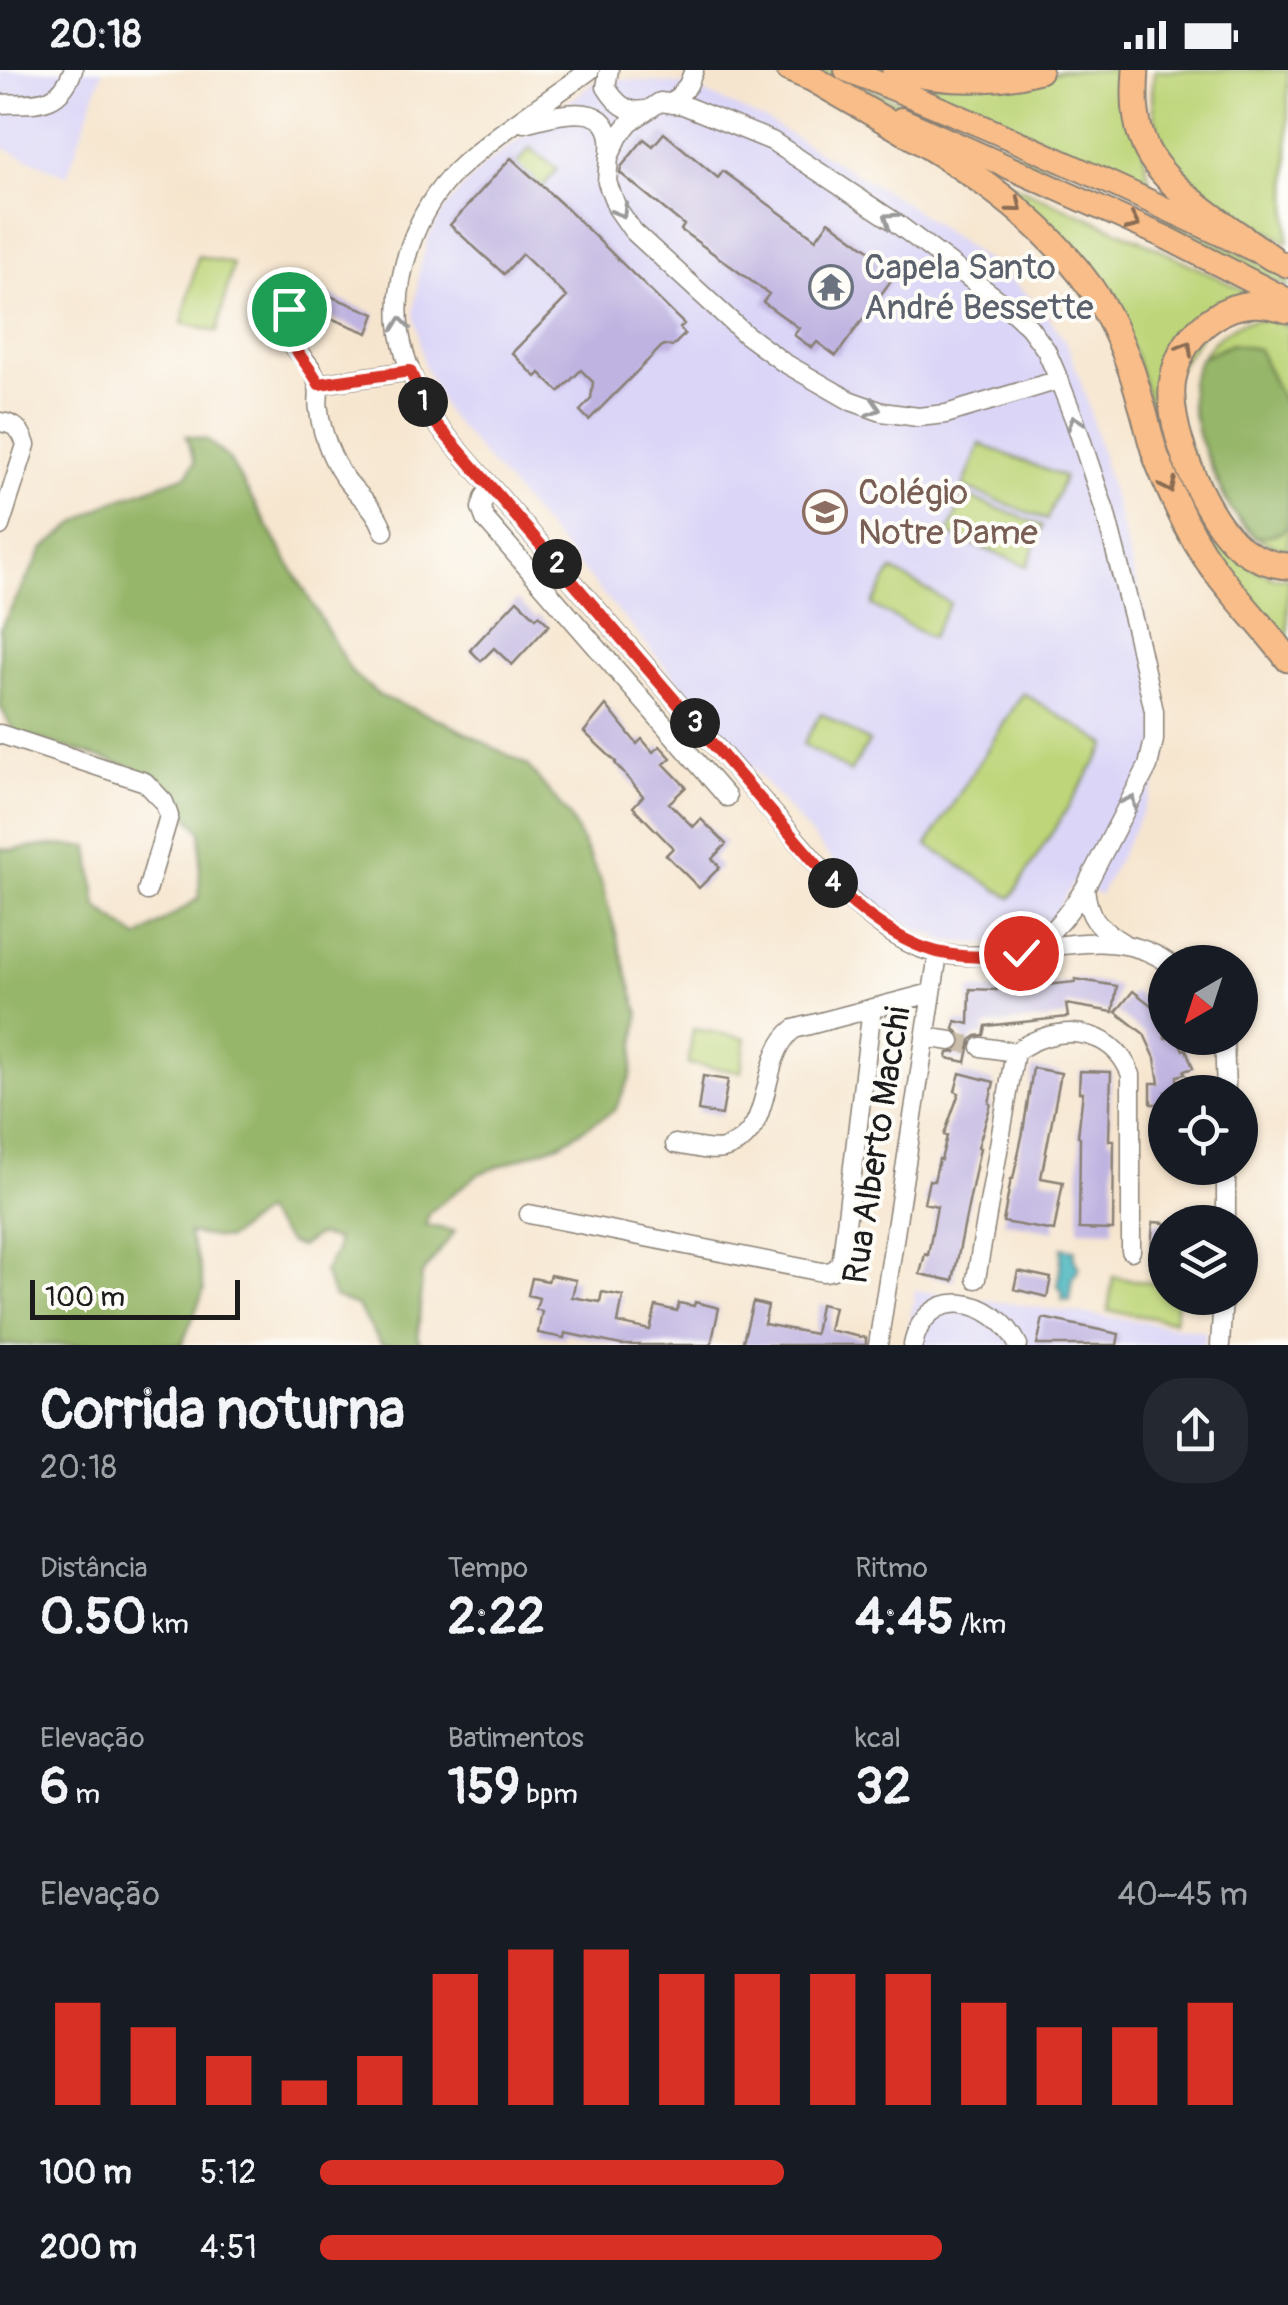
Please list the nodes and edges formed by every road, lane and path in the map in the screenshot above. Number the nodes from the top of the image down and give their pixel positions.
1 (74, 70) edge
2 (590, 70) edge
3 (609, 70) edge
4 (694, 70) edge
5 (788, 70) edge
6 (846, 70) edge
7 (895, 70) edge
8 (1040, 70) edge
9 (1136, 70) edge
10 (815, 80) junction
11 (0, 104) edge
12 (672, 104) junction
13 (645, 110) junction
14 (515, 125) junction
15 (610, 157) junction
16 (1280, 262) edge
17 (296, 296) dead end
18 (1288, 300) edge
19 (1288, 310) edge
20 (410, 371) junction
21 (1060, 380) junction
22 (319, 384) junction
23 (6, 423) edge
24 (492, 489) junction
25 (0, 526) edge
26 (384, 531) dead end
27 (1288, 566) edge
28 (1288, 659) edge
29 (0, 734) edge
30 (727, 796) dead end
31 (1086, 888) junction
32 (147, 891) dead end
33 (1123, 943) junction
34 (1021, 953) junction
35 (1148, 953) edge
36 (938, 954) junction
37 (932, 993) junction
38 (872, 1008) junction
39 (925, 1037) junction
40 (952, 1040) tunnel mouth
41 (981, 1047) tunnel mouth
42 (1015, 1052) junction
43 (676, 1144) dead end
44 (529, 1214) dead end
45 (1131, 1251) dead end
46 (976, 1279) dead end
47 (1222, 1315) edge
48 (878, 1345) edge
49 (913, 1345) edge
50 (1018, 1345) edge
51 (1220, 1345) edge

1 - 11 street
2 - 14 street
3 - 13 street
4 - 12 street
5 - 10 main road
6 - 16 main road
7 - 8 highway
9 - 16 highway
10 -> 18 main road
10 -> 28 highway
12 - 13 street
21 -> 12 street
13 - 15 street
14 - 15 street
20 -> 14 street
15 -> 21 street
17 - 22 street
27 -> 19 highway
20 - 22 street
20 - 24 street
31 -> 21 street
22 - 26 street
23 - 25 street
24 - 30 street
24 - 36 street
29 - 32 street
31 - 33 street
31 - 34 street
33 - 34 street
33 - 35 street
34 - 36 street
36 - 37 street, Rua Alberto Macchi
37 - 38 street
37 - 39 street, Rua Alberto Macchi
38 - 43 street
38 - 44 street
39 - 40 street
39 - 48 street, Rua Alberto Macchi
41 - 42 street
42 - 45 street
42 - 46 street
47 - 51 street
49 - 50 street

